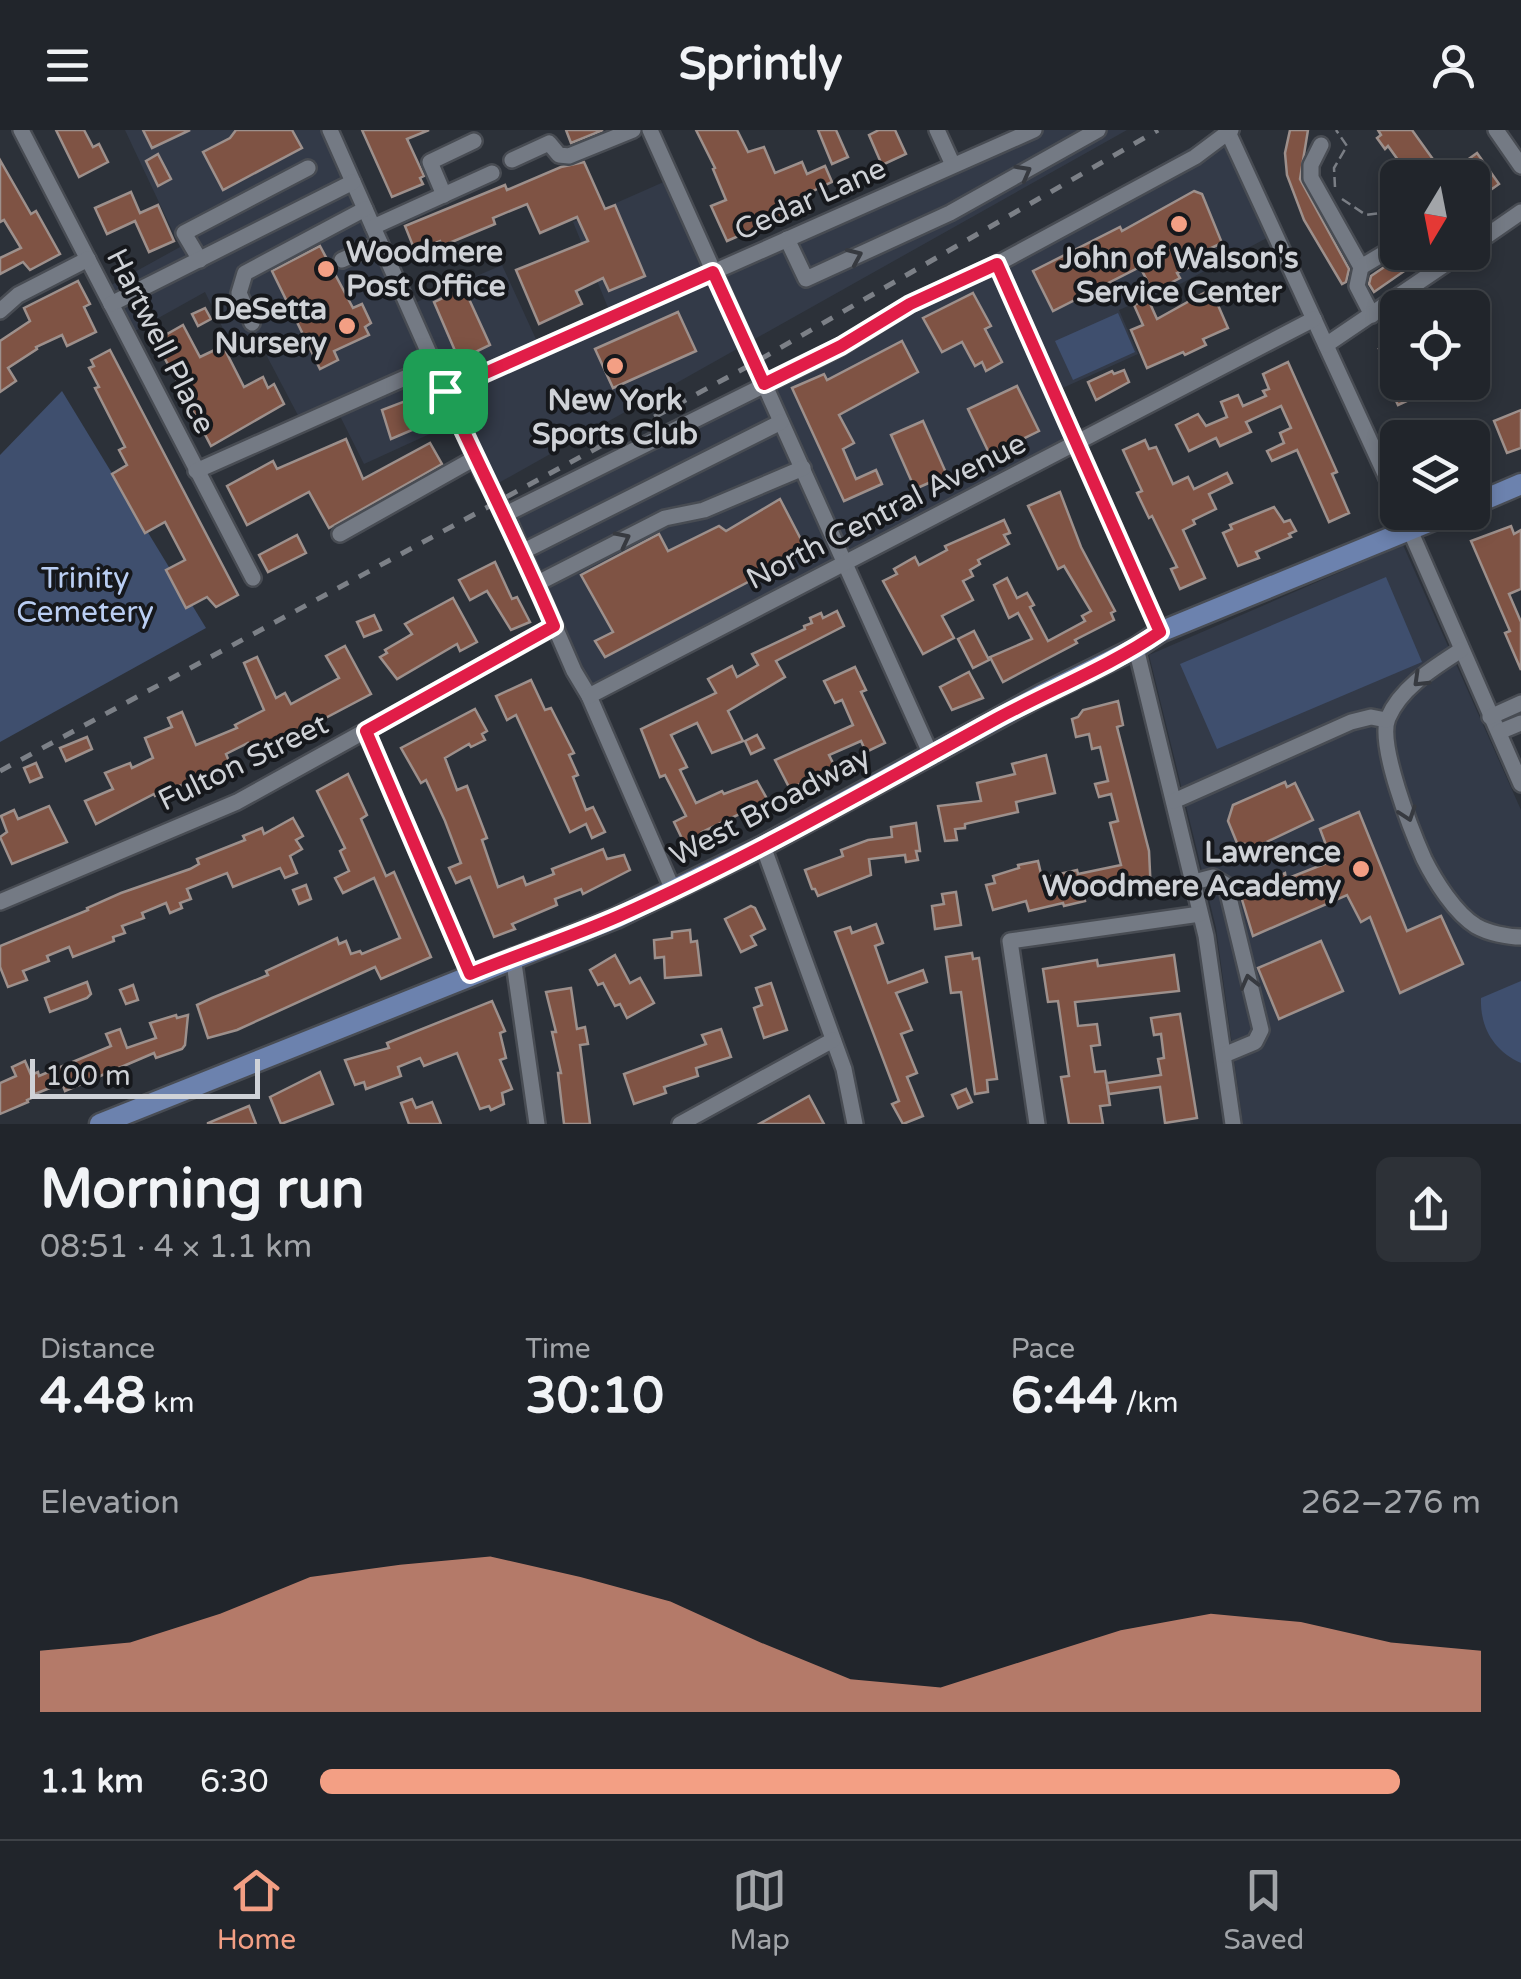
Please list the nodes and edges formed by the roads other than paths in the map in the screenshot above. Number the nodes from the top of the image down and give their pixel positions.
1 (20, 130) edge
2 (330, 130) edge
3 (633, 130) edge
4 (650, 130) edge
5 (937, 130) edge
6 (1034, 130) edge
7 (1098, 130) edge
8 (1496, 130) edge
9 (1229, 131) edge
10 (474, 141) dead end
11 (1320, 145) dead end
12 (512, 160) dead end
13 (952, 166) junction
14 (1521, 166) edge
15 (308, 168) dead end
16 (492, 173) dead end
17 (353, 182) junction
18 (444, 195) junction
19 (365, 209) junction
20 (1521, 212) edge
21 (373, 227) junction
22 (1490, 234) edge
23 (787, 239) junction
24 (380, 244) junction
25 (1380, 256) edge
26 (88, 259) junction
27 (200, 260) junction
28 (342, 260) dead end
29 (997, 264) junction
30 (1361, 267) junction
31 (1437, 270) edge
32 (713, 272) junction
33 (111, 304) junction
34 (0, 311) edge
35 (1372, 315) junction
36 (1314, 319) junction
37 (252, 323) dead end
38 (1326, 345) junction
39 (434, 365) junction
40 (764, 384) junction
41 (445, 391) junction
42 (781, 422) junction
43 (1076, 444) junction
44 (475, 458) junction
45 (1380, 463) edge
46 (803, 468) junction
47 (196, 471) junction
48 (1521, 484) edge
49 (1490, 497) edge
50 (506, 514) junction
51 (1387, 530) edge
52 (1409, 530) edge
53 (340, 534) dead end
54 (544, 541) junction
55 (522, 552) junction
56 (846, 560) junction
57 (560, 571) junction
58 (253, 578) dead end
59 (536, 584) junction
60 (554, 626) junction
61 (1160, 632) junction
62 (1136, 648) junction
63 (1462, 650) junction
64 (589, 696) junction
65 (1521, 703) edge
66 (1386, 720) junction
67 (1521, 723) edge
68 (1495, 724) junction
69 (366, 731) junction
70 (931, 755) junction
71 (1521, 784) edge
72 (1174, 801) junction
73 (763, 846) junction
74 (1194, 882) junction
75 (673, 890) junction
76 (0, 902) edge
77 (1200, 914) junction
78 (1521, 937) edge
79 (513, 956) junction
80 (470, 974) junction
81 (833, 1040) junction
82 (1224, 1055) junction
83 (121, 1120) edge
84 (100, 1124) edge
85 (537, 1124) edge
86 (680, 1124) edge
87 (856, 1124) edge
88 (1037, 1124) edge
89 (1233, 1124) edge

1 - 26 street, Hartwell Place
2 - 17 street
3 - 12 street
4 - 32 street
5 - 13 street
6 - 13 street, Cedar Lane
23 -> 7 street
8 - 14 street
9 - 29 street
9 - 36 street
10 - 18 street
11 - 30 street
13 - 23 street, Cedar Lane
15 - 27 street
16 - 18 street
17 - 19 street
17 - 27 street
18 - 21 street
19 - 21 street
19 - 37 street
20 - 22 street
21 - 24 street
23 - 32 street, Cedar Lane
24 - 28 street
24 - 39 street
25 - 30 street
26 - 33 street, Hartwell Place
26 - 34 street
27 - 33 street
29 - 40 street
29 - 43 street
30 - 35 street
31 - 35 street
32 - 40 street
32 - 41 street, Cedar Lane
33 - 47 street, Hartwell Place
35 - 38 street
36 - 38 street
36 - 43 street, North Central Avenue
38 - 45 street
39 - 41 street
39 - 47 street
40 - 42 street
40 - 50 street
41 - 44 street
42 - 46 street
42 - 54 street
43 - 56 street, North Central Avenue
43 - 61 street
44 - 50 street
44 - 53 street
46 - 56 street
57 -> 46 street
47 - 58 street, Hartwell Place
48 - 49 main road
50 - 55 street
51 - 61 main road, West Broadway
52 - 63 street
54 - 55 street
54 - 57 street
55 - 59 street
56 - 64 street, North Central Avenue
56 - 70 street
57 - 59 street
59 - 60 street
60 - 64 street
60 - 69 street, Fulton Street
61 - 62 main road, West Broadway
62 - 70 main road, West Broadway
62 - 72 street
63 -> 66 street
63 - 68 street
64 - 75 street
65 - 68 street
66 - 72 street
66 -> 78 street
67 - 68 street
68 - 71 street
69 - 76 street, Fulton Street
69 - 80 street
70 - 73 main road, West Broadway
72 - 74 street
73 - 75 main road, West Broadway
73 - 81 street
74 - 77 street
82 -> 74 street
75 - 79 main road, West Broadway
77 - 82 street
77 - 88 street
79 - 80 main road, West Broadway
79 - 85 street
80 - 83 main road, West Broadway
81 - 86 street
81 - 87 street
82 - 89 street
83 - 84 main road, West Broadway

